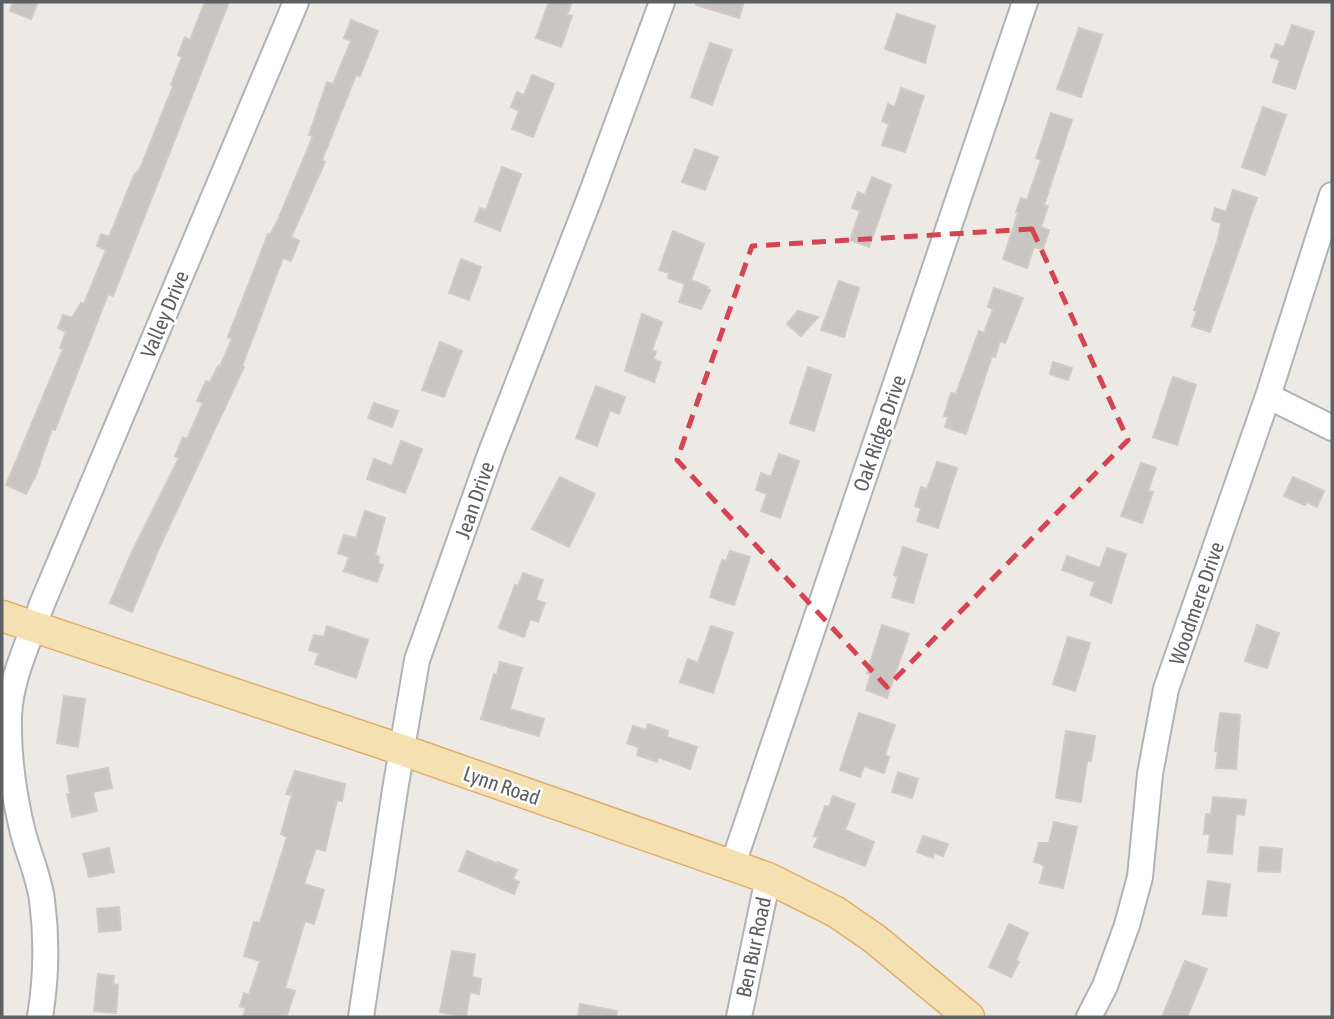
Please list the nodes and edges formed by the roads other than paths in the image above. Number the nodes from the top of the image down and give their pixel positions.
1 (296, 2) edge
2 (662, 2) edge
3 (1025, 2) edge
4 (1332, 195) edge
5 (1268, 396) junction
6 (1332, 428) edge
7 (2, 616) edge
8 (34, 627) junction
9 (402, 750) junction
10 (733, 864) junction
11 (768, 878) junction
12 (40, 1017) edge
13 (361, 1017) edge
14 (739, 1017) edge
15 (969, 1017) edge
16 (1089, 1017) edge

1 - 8 street, Valley Drive
2 - 9 street, Jean Drive
3 - 10 street, Oak Ridge Drive
4 - 5 street, Woodmere Drive
5 - 6 street
5 - 16 street, Woodmere Drive
7 - 8 main road, Lynn Road
8 - 9 main road, Lynn Road
8 - 12 street, Valley Drive
9 - 10 main road, Lynn Road
9 - 13 street, Jean Drive
10 - 11 main road, Lynn Road
11 - 14 street, Ben Bur Road
11 - 15 main road, Lynn Road

